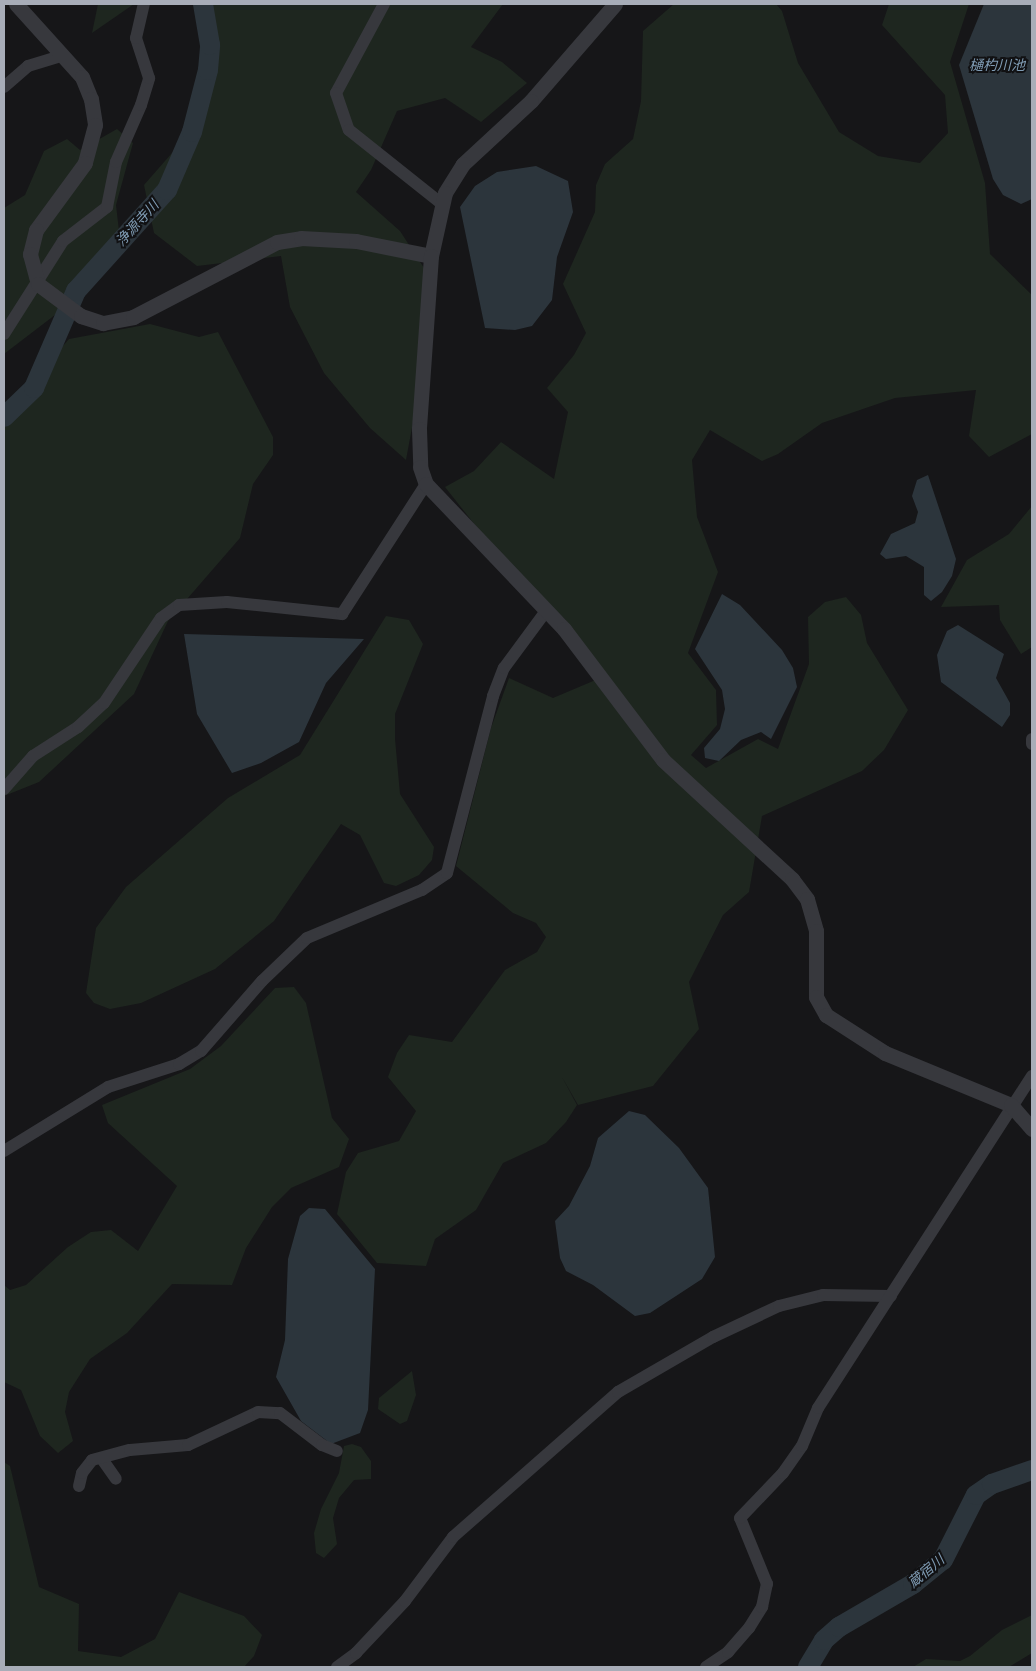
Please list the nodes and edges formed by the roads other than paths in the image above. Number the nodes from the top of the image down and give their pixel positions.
1 (16, 4) edge
2 (144, 4) edge
3 (384, 4) edge
4 (615, 4) edge
5 (63, 55) junction
6 (4, 87) edge
7 (442, 204) junction
8 (431, 256) junction
9 (41, 287) junction
10 (4, 334) edge
11 (426, 484) junction
12 (546, 610) junction
13 (1032, 739) edge
14 (1032, 744) edge
15 (4, 789) edge
16 (1032, 1076) edge
17 (1011, 1105) junction
18 (1032, 1129) edge
19 (4, 1151) edge
20 (891, 1296) junction
21 (337, 1450) dead end
22 (102, 1459) junction
23 (116, 1480) dead end
24 (79, 1486) dead end
25 (336, 1667) edge
26 (706, 1667) edge

1 - 5 street
2 - 9 street
3 - 7 street
4 - 7 street
5 - 6 street
5 - 9 street
7 - 8 street
8 - 9 street
8 - 11 street
9 - 10 street
11 - 12 street
11 - 15 street
12 - 17 street
12 - 19 street
13 - 14 street
16 - 17 street
17 - 18 street
17 - 20 street
20 - 25 street
20 - 26 street
21 - 22 street
22 - 23 street
22 - 24 street

